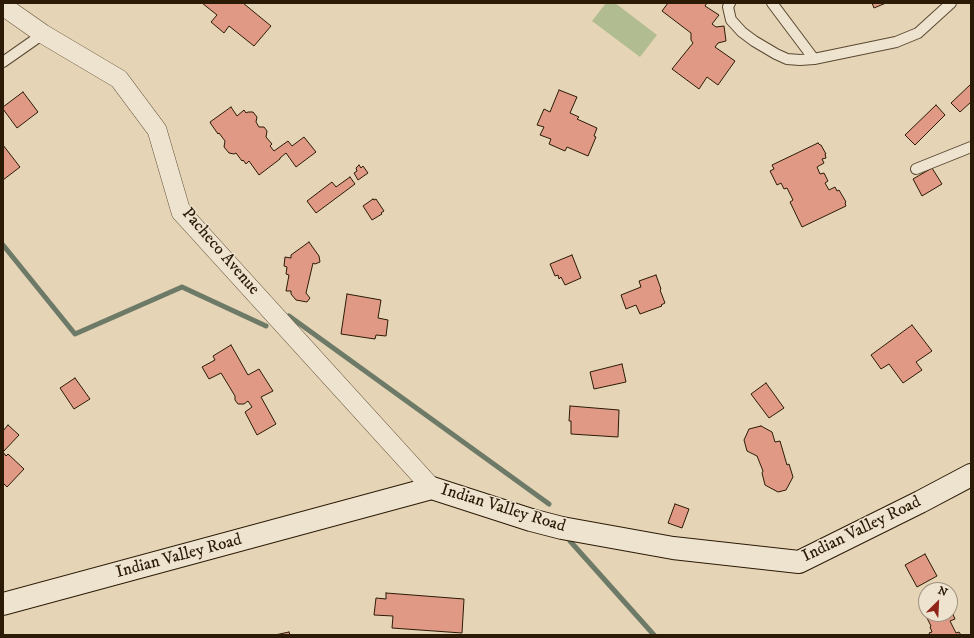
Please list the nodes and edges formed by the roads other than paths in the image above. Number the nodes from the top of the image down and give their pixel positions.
1 (730, 3) edge
2 (772, 3) edge
3 (952, 3) edge
4 (3, 6) edge
5 (43, 34) junction
6 (814, 59) junction
7 (3, 62) edge
8 (971, 147) edge
9 (916, 169) dead end
10 (971, 475) edge
11 (432, 488) junction
12 (3, 604) edge

1 - 6 lane
2 - 6 lane
3 - 6 lane
4 - 5 street, Pacheco Avenue
5 - 7 lane
5 - 11 street, Pacheco Avenue
8 - 9 lane
10 - 11 street, Indian Valley Road
11 - 12 street, Indian Valley Road

